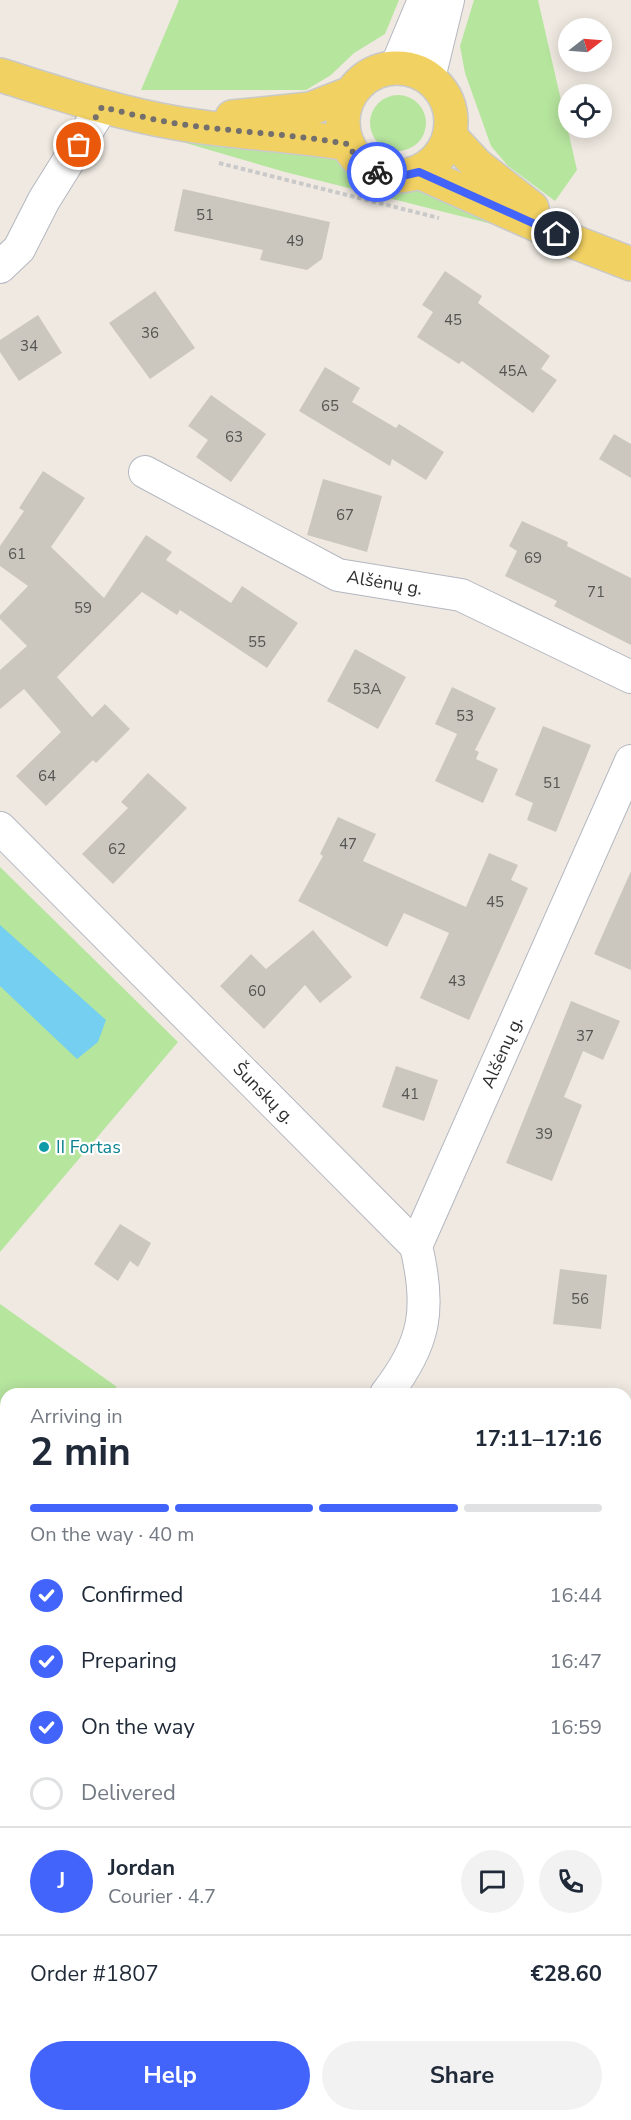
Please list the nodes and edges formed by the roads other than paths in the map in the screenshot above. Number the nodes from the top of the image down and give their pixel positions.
1 (424, 0) edge
2 (448, 0) edge
3 (396, 67) junction
4 (0, 75) edge
5 (429, 78) junction
6 (351, 93) junction
7 (102, 107) junction
8 (176, 123) junction
9 (450, 135) junction
10 (348, 144) junction
11 (419, 172) junction
12 (577, 243) junction
13 (631, 264) edge
14 (0, 267) edge
15 (145, 472) dead end
16 (631, 677) edge
17 (631, 761) edge
18 (0, 828) edge
19 (416, 1246) junction
20 (390, 1388) edge

1 - 3 street
2 - 5 street
3 - 5 main road
3 - 6 main road
4 - 7 main road
5 - 9 main road
6 - 8 main road
6 - 10 main road
7 - 8 main road
7 - 14 street
8 - 10 main road
9 - 11 main road
9 - 12 main road
10 - 11 main road
11 - 12 main road
12 - 13 main road
15 - 16 street, Alšėnų g.
17 - 19 street, Alšėnų g.
18 - 19 street, Šunskų g.
19 - 20 street

